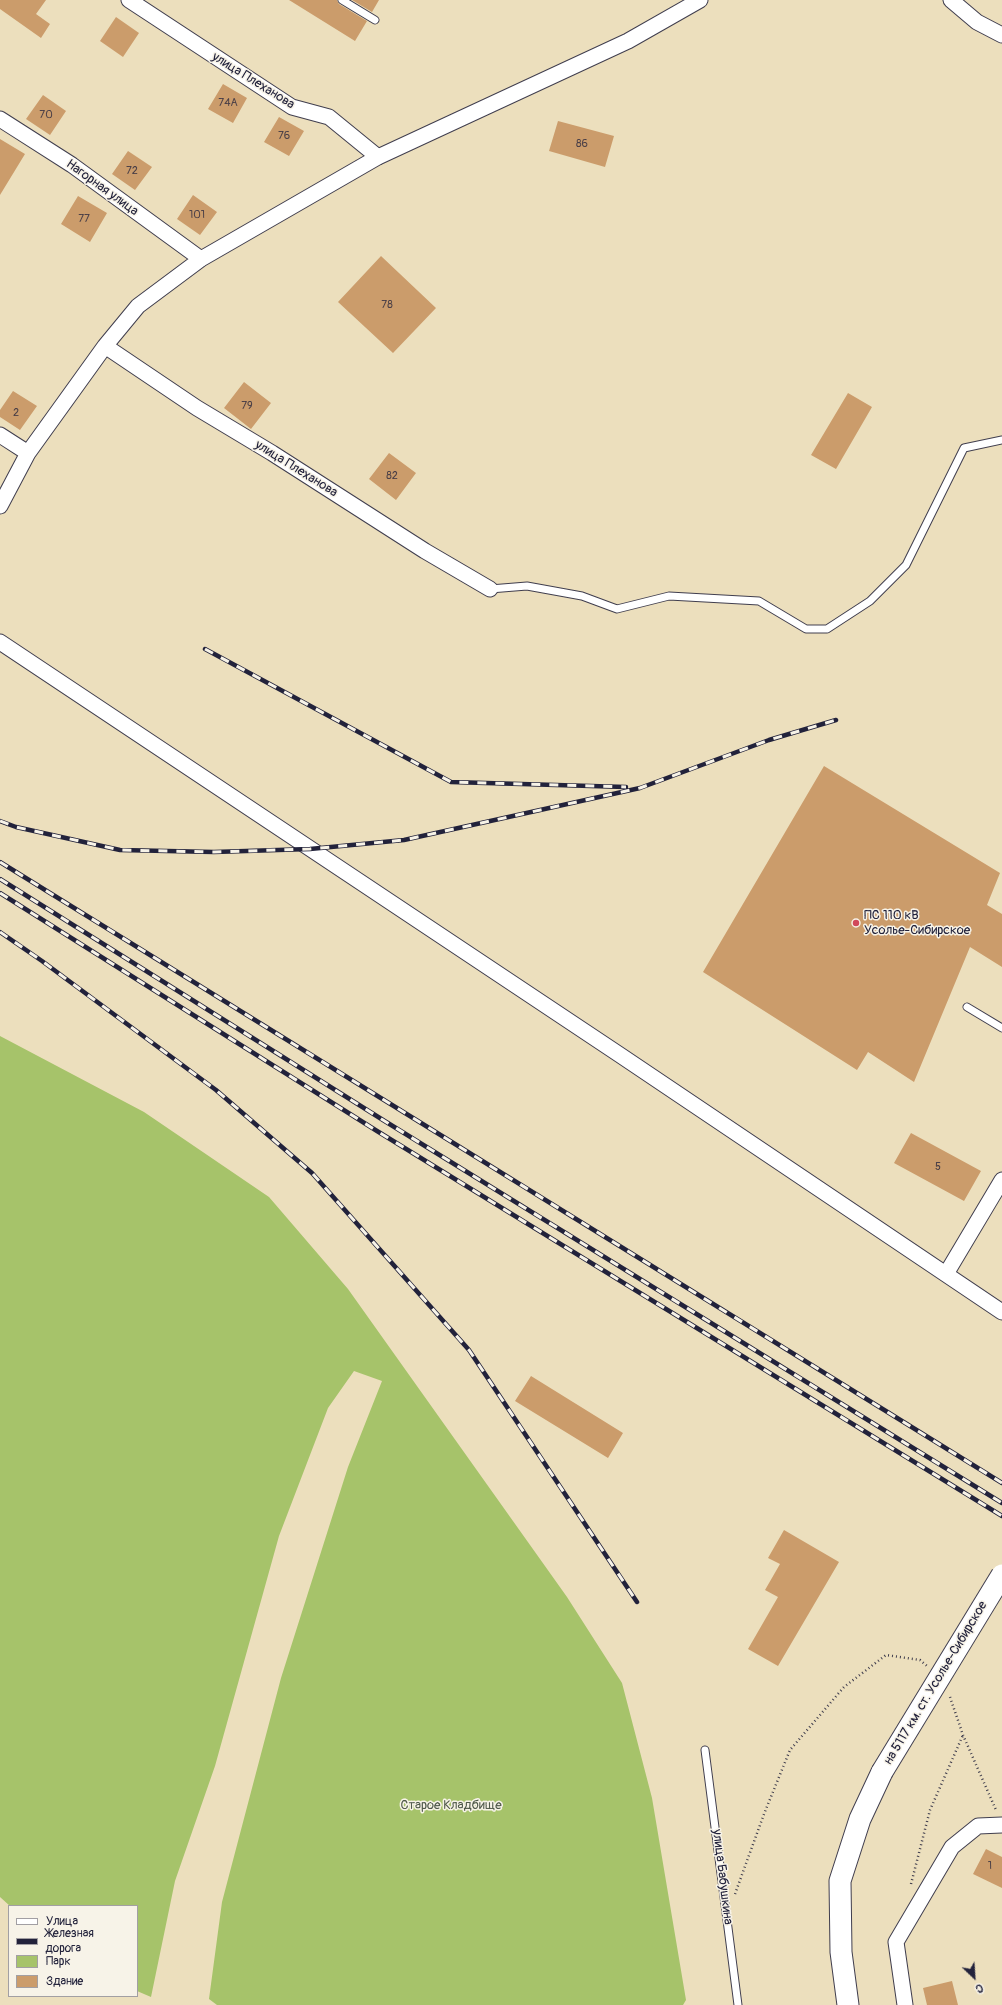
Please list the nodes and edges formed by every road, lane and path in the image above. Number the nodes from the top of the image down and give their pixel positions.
1 (129, 0) edge
2 (342, 0) edge
3 (700, 0) edge
4 (951, 0) edge
5 (375, 20) dead end
6 (1002, 35) edge
7 (0, 119) edge
8 (378, 157) junction
9 (201, 259) junction
10 (105, 346) junction
11 (0, 435) edge
12 (1002, 440) edge
13 (28, 453) junction
14 (0, 506) edge
15 (490, 589) joint
16 (0, 642) edge
17 (966, 1007) dead end
18 (1002, 1028) edge
19 (1002, 1180) edge
20 (946, 1274) junction
21 (1002, 1312) edge
22 (1002, 1575) edge
23 (931, 1670) dead end
24 (948, 1694) dead end
25 (963, 1734) junction
26 (705, 1750) dead end
27 (1000, 1821) edge
28 (909, 1891) dead end
29 (727, 1918) junction
30 (738, 2005) edge
31 (848, 2005) edge
32 (906, 2005) edge

1 - 8 street, улица Плеханова
2 - 5 lane
3 - 8 street
4 - 6 street
7 - 9 street, Нагорная улица
8 - 9 street
9 - 10 street
10 - 13 street
10 - 15 street, улица Плеханова
11 - 13 street
12 - 15 lane
13 - 14 street
16 - 20 street
17 - 18 lane
19 - 20 street
20 - 21 street
22 - 31 street, на 5117 км. ст. Усолье-Сибирское, bridge
23 - 29 path
24 - 25 path
25 - 27 path
25 - 28 path
26 - 29 lane, улица Бабушкина
27 - 32 street
29 - 30 lane, улица Бабушкина

